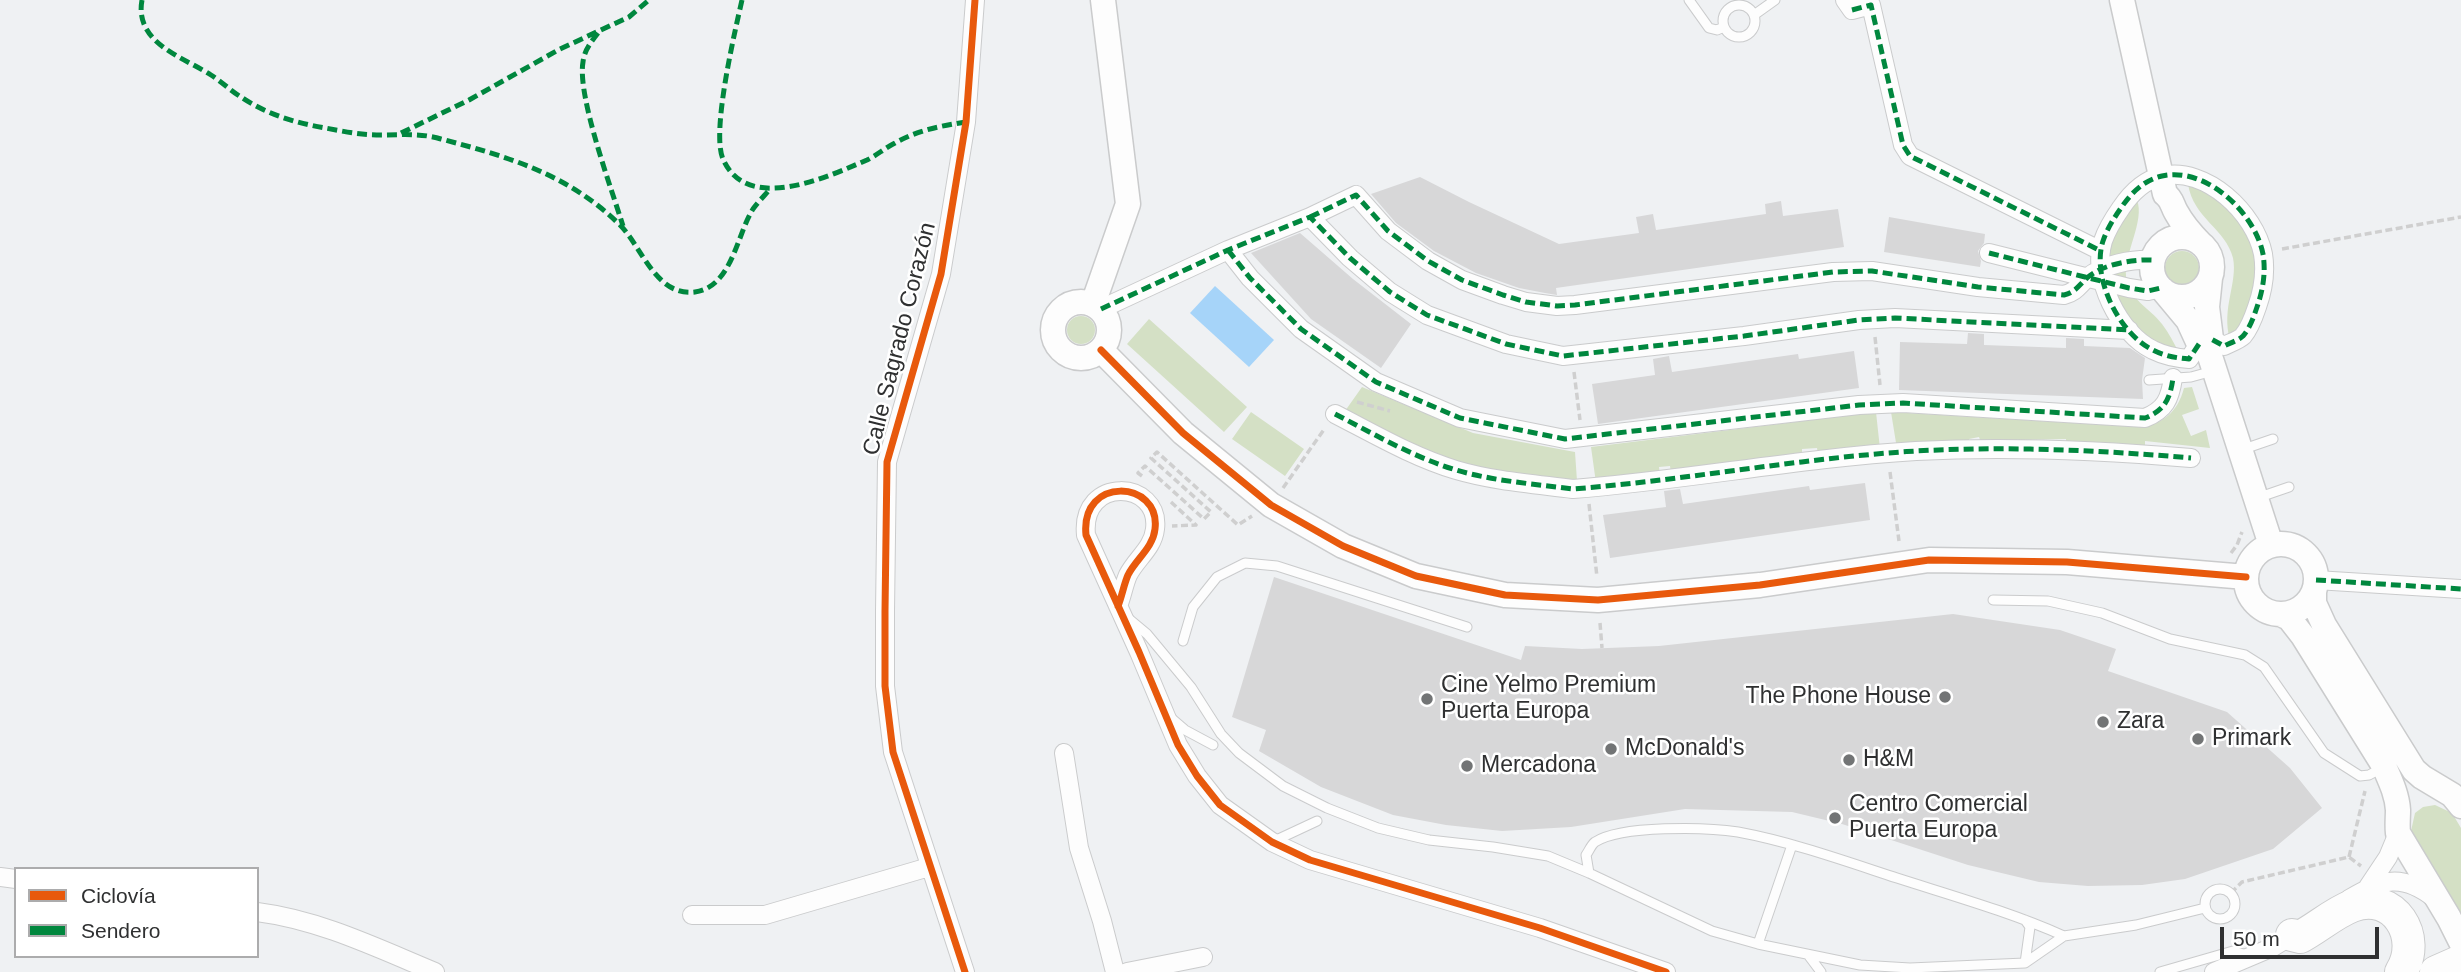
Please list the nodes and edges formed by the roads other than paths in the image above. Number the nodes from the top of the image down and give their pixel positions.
1 (975, 0) edge
2 (1103, 0) edge
3 (1689, 0) edge
4 (1775, 0) edge
5 (2122, 0) edge
6 (1848, 5) edge
7 (1754, 15) junction
8 (1724, 27) junction
9 (2163, 185) junction
10 (1310, 217) junction
11 (2201, 244) junction
12 (1228, 250) junction
13 (1989, 253) dead end
14 (2154, 258) junction
15 (2098, 270) junction
16 (2210, 278) junction
17 (2162, 289) junction
18 (1097, 306) junction
19 (2129, 330) junction
20 (1101, 350) junction
21 (2208, 351) junction
22 (2173, 378) junction
23 (2149, 380) dead end
24 (1335, 414) dead end
25 (2273, 439) dead end
26 (2240, 450) junction
27 (2192, 458) dead end
28 (2288, 487) dead end
29 (2255, 499) junction
30 (2271, 545) junction
31 (2246, 577) junction
32 (2315, 586) junction
33 (2461, 589) edge
34 (1993, 600) dead end
35 (1120, 610) junction
36 (2280, 614) junction
37 (1467, 627) dead end
38 (1183, 641) dead end
39 (1164, 711) junction
40 (1213, 745) dead end
41 (1064, 753) dead end
42 (2377, 770) junction
43 (2451, 798) edge
44 (1317, 821) dead end
45 (2398, 822) junction
46 (1272, 842) junction
47 (1792, 845) junction
48 (929, 867) junction
49 (1589, 873) junction
50 (2368, 887) junction
51 (2438, 901) junction
52 (2205, 908) dead end
53 (259, 912) edge
54 (692, 915) dead end
55 (2024, 918) junction
56 (2292, 935) junction
57 (2064, 936) junction
58 (2461, 942) edge
59 (1758, 944) junction
60 (1809, 956) junction
61 (2253, 956) junction
62 (1203, 957) dead end
63 (2461, 961) edge
64 (1850, 962) junction
65 (2025, 963) junction
66 (435, 972) edge
67 (965, 972) edge
68 (1115, 972) edge
69 (1127, 972) edge
70 (1666, 972) edge
71 (1821, 972) edge
72 (1853, 972) edge
73 (2160, 972) edge
74 (2214, 972) edge
75 (2401, 972) edge
76 (2436, 972) edge

1 - 48 street, Calle Sagrado Corazón
2 - 18 street
3 - 8 lane
4 - 7 lane
5 - 9 street
6 - 15 street
7 - 8 lane
7 - 8 lane
9 - 11 street
9 - 14 street
9 - 15 street
9 - 21 street
10 - 12 street
10 - 15 street
10 - 19 street
11 - 14 street
11 - 16 street
12 - 18 street
12 - 22 street
13 - 15 street
14 - 15 street
14 - 17 street
15 - 17 street
15 - 19 street
16 - 17 street
16 - 21 street
17 - 21 street
18 - 20 street
18 - 20 street
19 - 21 street
20 - 31 street
21 - 22 lane
21 - 26 street
22 - 23 lane
24 - 27 street
25 - 26 lane
26 - 29 street
28 - 29 lane
29 - 30 street
30 - 31 street
30 - 32 street
31 - 36 street
32 - 33 street
32 - 36 street
32 - 43 street
34 - 42 lane
35 - 35 street
35 - 39 street
35 - 49 lane
36 - 42 street
37 - 38 lane
39 - 40 lane
39 - 46 street
41 - 68 street
42 - 45 street
43 - 45 street
44 - 46 lane
45 - 50 street
45 - 51 street
46 - 70 street
47 - 49 lane
47 - 55 lane
47 - 59 lane
48 - 54 street
48 - 67 street, Calle Sagrado Corazón
49 - 59 lane
50 - 51 street
50 - 56 street
51 - 58 street
52 - 57 lane
53 - 66 street
55 - 57 lane
55 - 65 lane
56 - 61 street
56 - 75 highway
57 - 65 lane
59 - 60 lane
60 - 64 lane
60 - 71 lane
61 - 73 lane
61 - 74 street
62 - 69 street
63 - 76 highway
64 - 65 lane
64 - 72 lane

